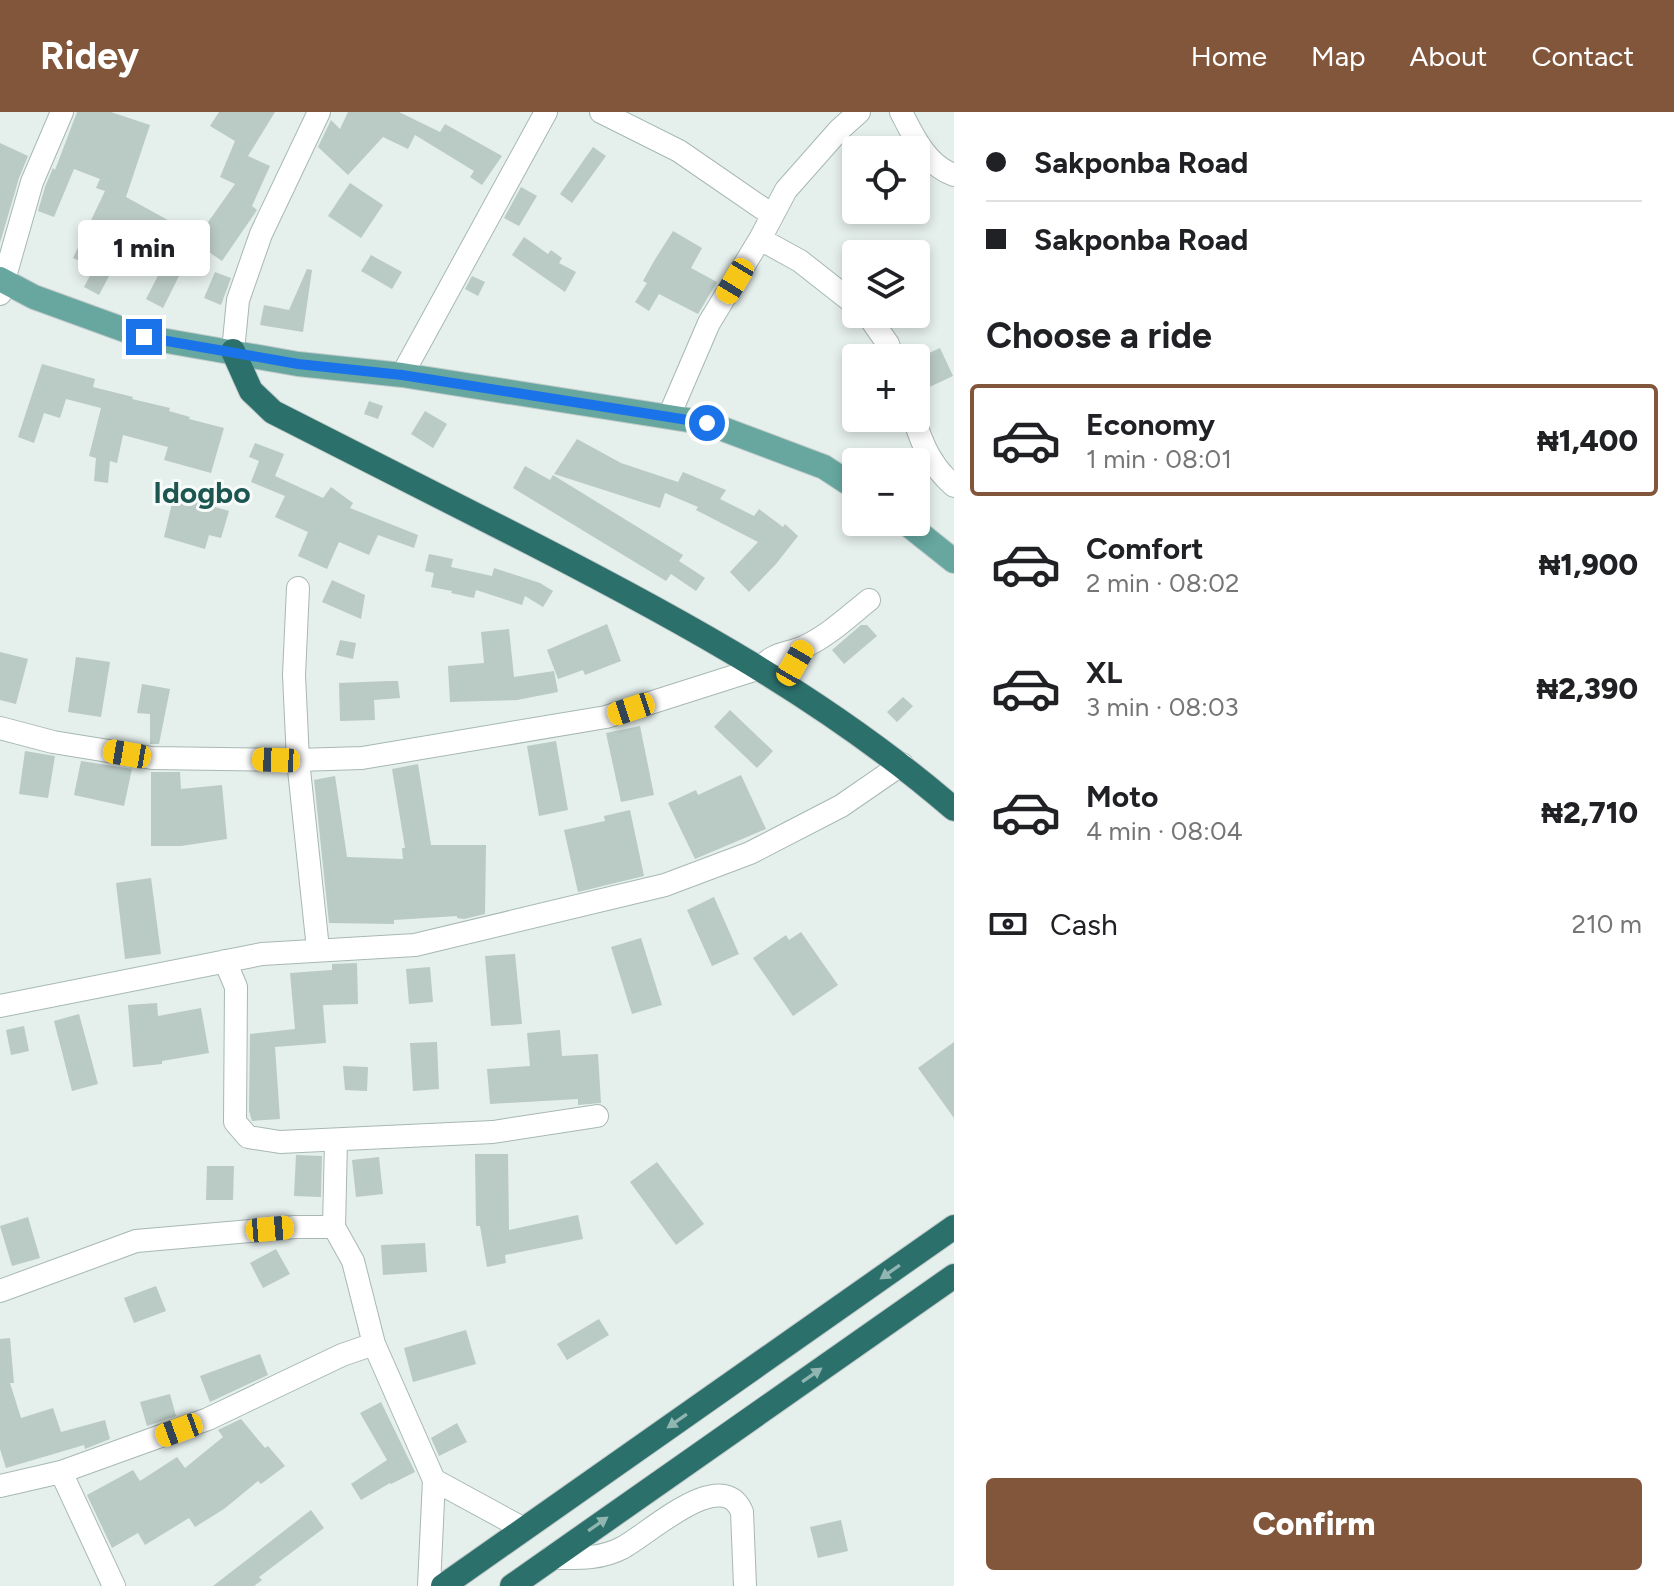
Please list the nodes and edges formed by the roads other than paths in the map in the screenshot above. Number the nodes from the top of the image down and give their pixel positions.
1 (62, 112) edge
2 (319, 112) edge
3 (546, 112) edge
4 (601, 112) edge
5 (859, 112) edge
6 (901, 112) edge
7 (954, 175) edge
8 (772, 215) junction
9 (760, 239) junction
10 (2, 285) edge
11 (842, 294) edge
12 (233, 351) junction
13 (402, 375) junction
14 (669, 416) junction
15 (918, 432) edge
16 (842, 479) edge
17 (954, 486) edge
18 (923, 536) edge
19 (954, 561) edge
20 (298, 588) dead end
21 (869, 600) dead end
22 (804, 647) junction
23 (760, 668) junction
24 (787, 686) junction
25 (0, 728) edge
26 (298, 760) junction
27 (902, 764) junction
28 (954, 809) edge
29 (318, 949) junction
30 (225, 961) junction
31 (0, 1006) edge
32 (597, 1116) dead end
33 (336, 1140) junction
34 (334, 1227) junction
35 (954, 1227) edge
36 (954, 1276) edge
37 (0, 1291) edge
38 (374, 1344) junction
39 (61, 1472) junction
40 (434, 1480) junction
41 (0, 1486) edge
42 (524, 1529) junction
43 (550, 1558) junction
44 (114, 1586) edge
45 (429, 1586) edge
46 (443, 1586) edge
47 (512, 1586) edge
48 (745, 1586) edge

1 - 10 street
2 - 12 street
3 - 13 street
4 - 8 street
5 - 8 street
6 - 7 street
8 - 9 street
9 - 11 street
9 - 14 street
10 - 12 main road
12 - 13 main road
12 - 23 highway
13 - 14 main road
14 - 16 main road
15 - 17 street
18 - 19 main road
20 - 26 street
21 - 22 street
22 - 23 street
22 - 24 street
23 - 24 highway
23 - 26 street
24 - 27 highway
25 - 26 street
26 - 29 street
27 - 28 highway
27 - 29 street
29 - 30 street
30 - 31 street
30 - 33 street
32 - 33 street
33 - 34 street
34 - 37 street
34 - 38 street
35 -> 42 highway
43 -> 36 highway
38 - 39 street
38 - 40 street
39 - 41 street
39 - 44 street
40 - 42 street
40 - 45 street
42 - 46 highway
43 - 47 highway
43 - 48 street

